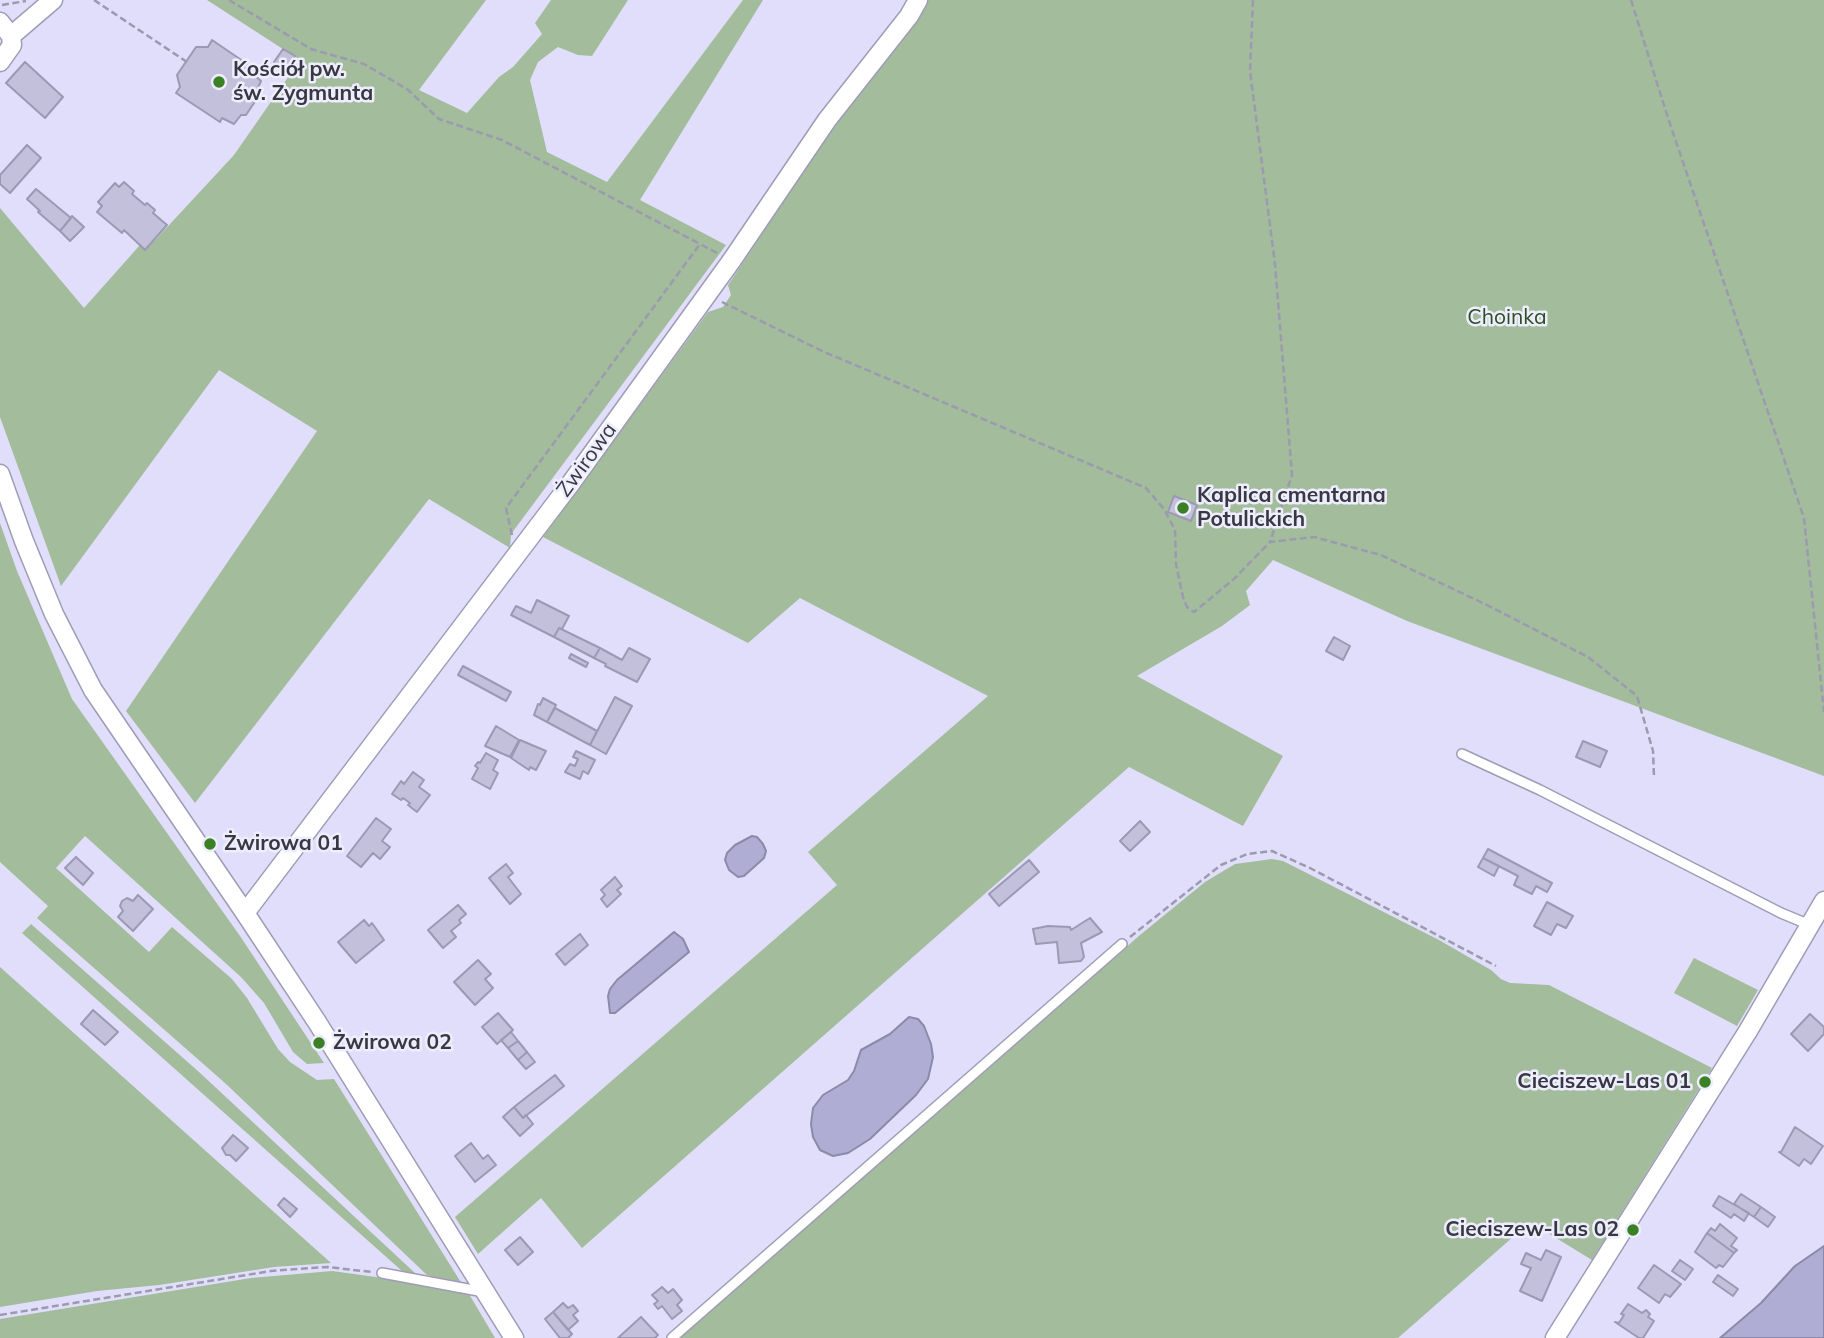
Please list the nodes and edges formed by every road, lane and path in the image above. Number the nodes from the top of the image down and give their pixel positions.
1 (53, 0) edge
2 (94, 0) edge
3 (229, 0) edge
4 (918, 0) edge
5 (1253, 0) edge
6 (1631, 0) edge
7 (32, 2) dead end
8 (0, 6) edge
9 (6, 29) edge
10 (0, 62) edge
11 (187, 62) dead end
12 (700, 244) junction
13 (732, 260) junction
14 (707, 294) junction
15 (0, 474) edge
16 (1270, 542) junction
17 (516, 555) junction
18 (1824, 712) edge
19 (1462, 754) dead end
20 (1654, 777) dead end
21 (1824, 901) edge
22 (245, 913) junction
23 (1810, 925) junction
24 (1122, 944) joint
25 (1496, 966) dead end
26 (382, 1273) joint
27 (485, 1292) junction
28 (0, 1315) edge
29 (514, 1338) edge
30 (672, 1338) edge
31 (1556, 1338) edge

1 - 9 street
2 - 11 path
3 - 12 path
4 - 13 street, Żwirowa
5 - 16 path
6 - 18 path
7 - 8 path
9 - 10 street
12 - 13 path
12 - 17 path
13 - 14 street, Żwirowa
14 - 16 path
14 - 17 street, Żwirowa
15 - 22 street
16 - 20 path
17 - 22 street, Żwirowa
19 - 23 lane
21 - 23 street
22 - 27 street
23 - 31 street
24 - 25 path
24 - 30 lane
26 - 27 lane
26 - 28 path
27 - 29 street

